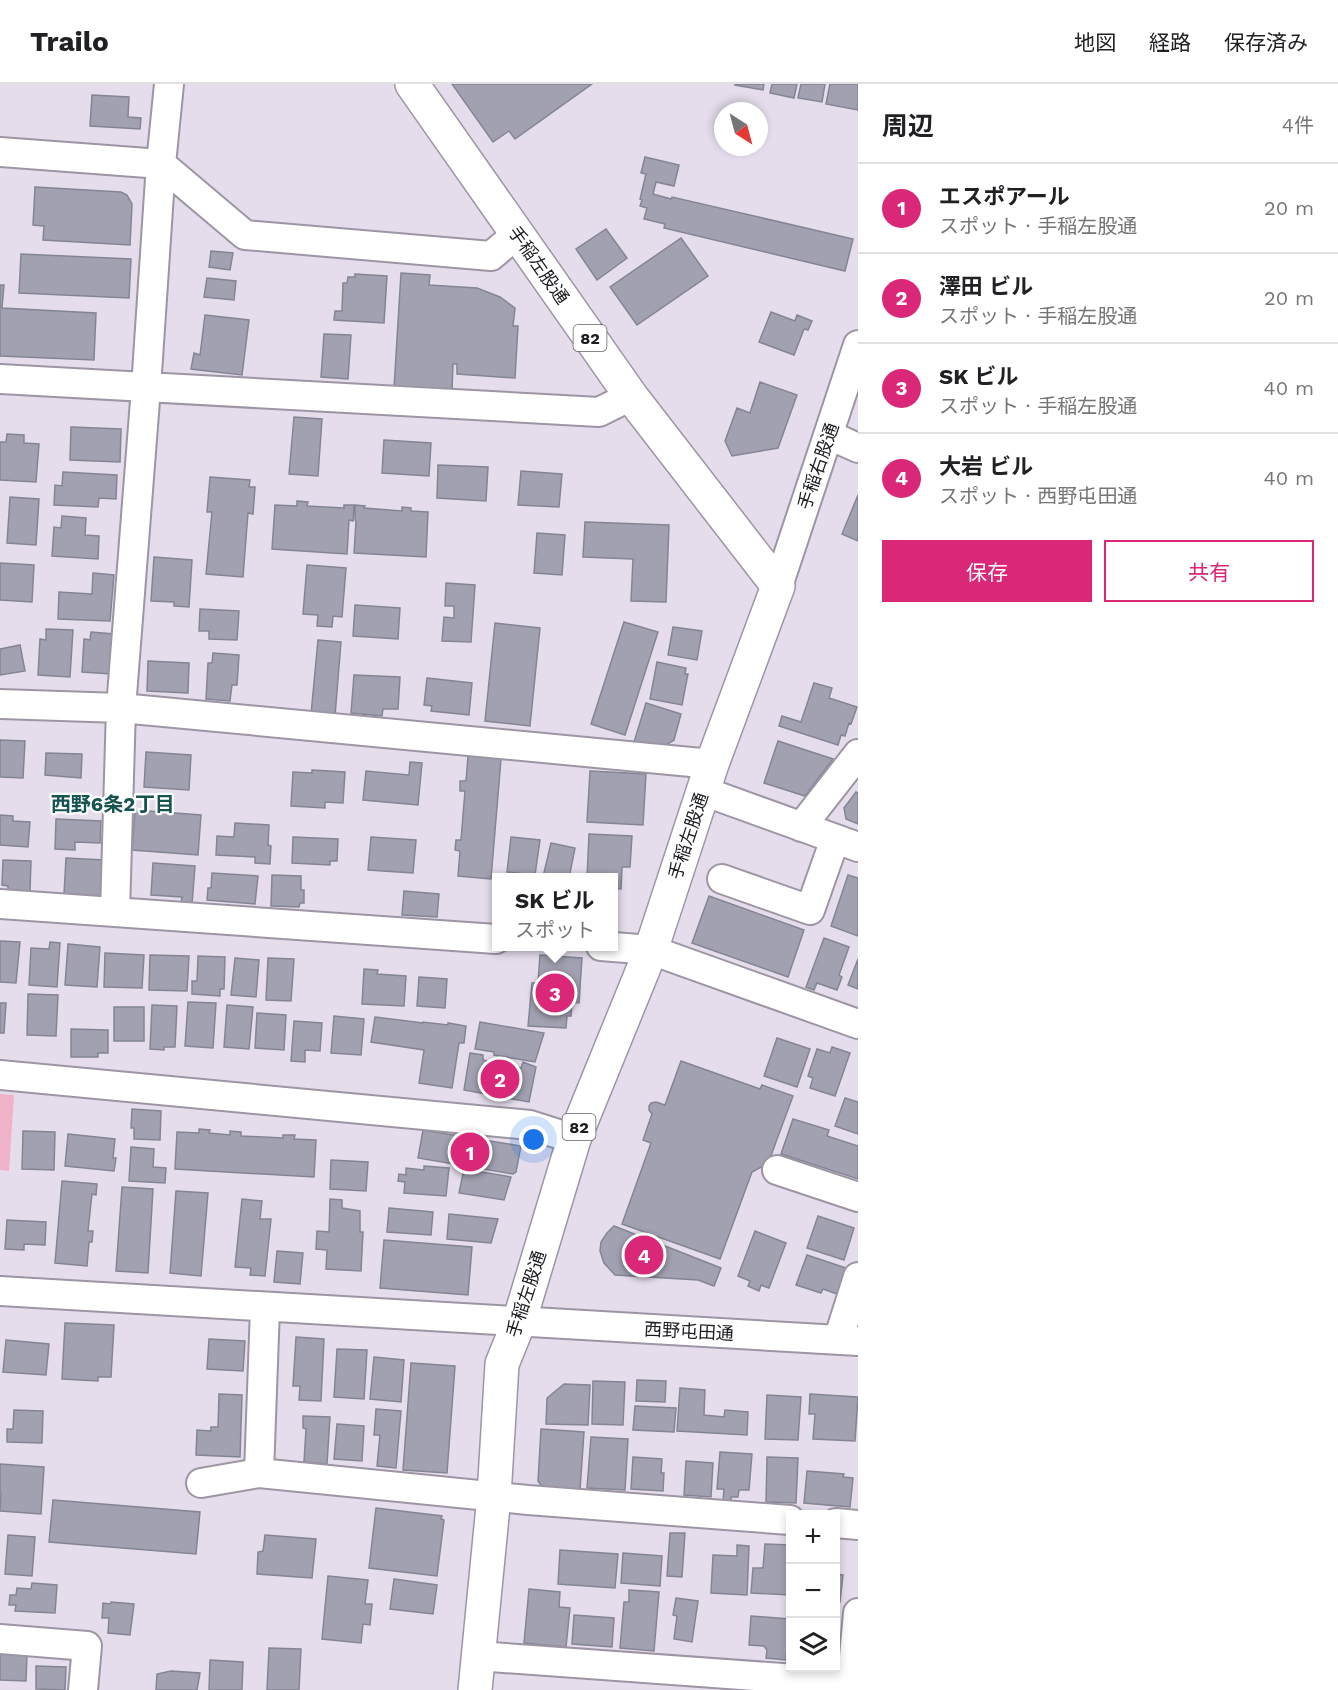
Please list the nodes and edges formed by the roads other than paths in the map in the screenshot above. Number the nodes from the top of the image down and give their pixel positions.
1 (169, 84) edge
2 (412, 84) edge
3 (0, 152) edge
4 (161, 164) junction
5 (517, 234) junction
6 (858, 345) edge
7 (0, 379) edge
8 (146, 388) junction
9 (632, 396) junction
10 (829, 435) junction
11 (858, 448) edge
12 (778, 586) junction
13 (0, 704) edge
14 (121, 708) junction
15 (858, 754) edge
16 (707, 778) junction
17 (801, 827) junction
18 (847, 843) edge
19 (722, 879) dead end
20 (0, 904) edge
21 (115, 912) junction
22 (492, 939) edge
23 (618, 947) edge
24 (651, 950) junction
25 (858, 1024) edge
26 (0, 1075) edge
27 (574, 1139) junction
28 (777, 1170) dead end
29 (858, 1197) edge
30 (858, 1277) edge
31 (0, 1291) edge
32 (265, 1308) junction
33 (519, 1322) junction
34 (848, 1340) edge
35 (259, 1473) junction
36 (201, 1484) dead end
37 (494, 1496) junction
38 (786, 1520) edge
39 (840, 1523) edge
40 (858, 1525) edge
41 (858, 1614) edge
42 (0, 1639) edge
43 (477, 1656) junction
44 (851, 1686) edge
45 (83, 1690) edge
46 (474, 1690) edge

1 - 4 street
2 - 5 main road, 手稲左股通 / 82
3 - 4 street
4 - 5 street
4 - 8 street
5 - 9 main road, 手稲左股通 / 82
6 - 10 street, 手稲右股通
7 - 8 street
8 - 9 street
8 - 14 street
9 - 12 main road, 手稲左股通 / 82
10 - 11 street
10 - 12 street, 手稲右股通
12 - 16 main road, 手稲左股通 / 82
13 - 14 street
14 - 16 street
14 - 21 street
15 - 17 street
16 - 17 street
16 - 24 main road, 手稲左股通 / 82
17 - 18 street
18 - 19 street
20 - 21 street
21 - 22 street
23 - 24 street
24 - 25 street
24 - 27 main road, 手稲左股通 / 82
26 - 27 street
27 - 33 main road, 手稲左股通 / 82
28 - 29 street
30 - 34 street
31 - 32 street, 西野屯田通
32 - 33 street, 西野屯田通
32 - 35 street
33 - 34 street, 西野屯田通
33 - 37 main road, 手稲左股通 / 82
35 - 36 street
35 - 37 street
37 - 38 street
37 - 43 main road, 手稲左股通 / 82
39 - 40 street
41 - 44 street
42 - 45 street
43 - 44 street
43 - 46 main road, 手稲左股通 / 82

